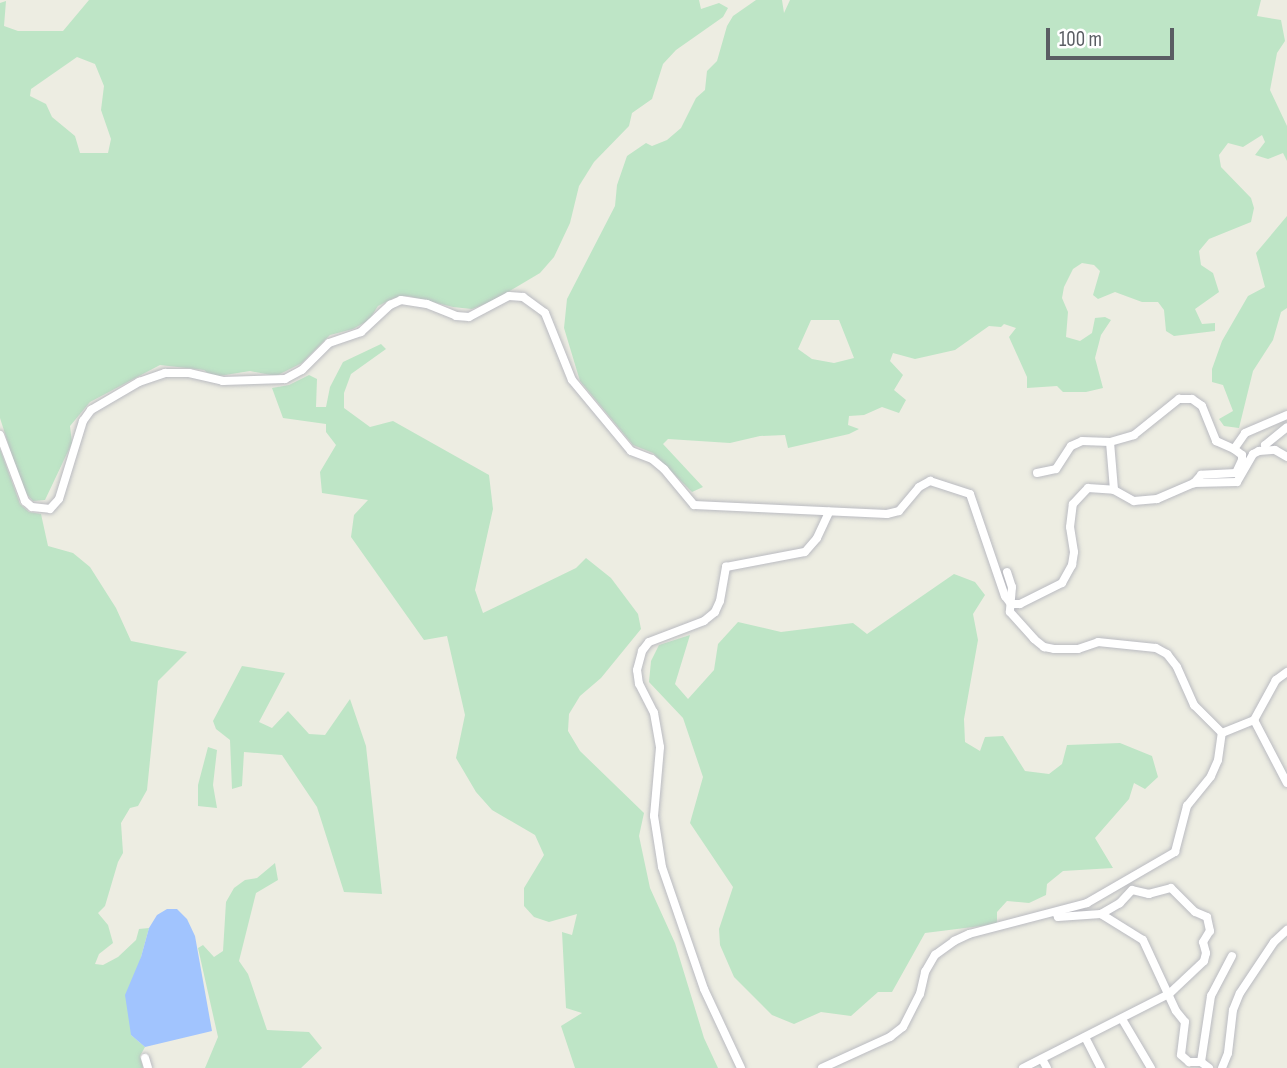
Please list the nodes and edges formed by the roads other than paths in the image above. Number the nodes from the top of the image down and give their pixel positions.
1 (1287, 415) edge
2 (1287, 427) edge
3 (0, 435) edge
4 (1110, 442) junction
5 (1234, 449) junction
6 (1266, 450) junction
7 (1287, 457) edge
8 (1037, 473) dead end
9 (1194, 483) junction
10 (1114, 490) junction
11 (829, 512) junction
12 (1007, 572) dead end
13 (1011, 604) junction
14 (1287, 672) edge
15 (1254, 720) junction
16 (1222, 733) junction
17 (1287, 783) edge
18 (1056, 912) junction
19 (1101, 914) junction
20 (1287, 930) edge
21 (1232, 956) dead end
22 (1169, 994) junction
23 (1122, 1018) junction
24 (1085, 1037) junction
25 (145, 1058) dead end
26 (1042, 1059) junction
27 (1201, 1062) junction
28 (148, 1068) edge
29 (741, 1068) edge
30 (822, 1068) edge
31 (1023, 1068) edge
32 (1048, 1068) edge
33 (1101, 1068) edge
34 (1151, 1068) edge
35 (1209, 1068) edge
36 (1222, 1068) edge

1 - 5 street
2 - 6 street
3 - 11 street
4 - 5 street
4 - 8 street
4 - 10 street
5 - 9 street
6 - 7 street
6 - 9 street
9 - 10 street
10 - 13 street
11 - 13 street
11 - 29 street
12 - 13 street
13 - 16 street
14 - 15 street
15 - 16 street
15 - 17 street
16 - 18 street
18 - 19 street
18 - 30 street
19 - 22 street
19 - 22 street
20 - 36 street
21 - 27 street
22 - 23 street
22 - 27 street
23 - 24 street
23 - 34 street
24 - 26 street
24 - 33 street
25 - 28 street
26 - 31 street
26 - 32 street
27 - 35 street

